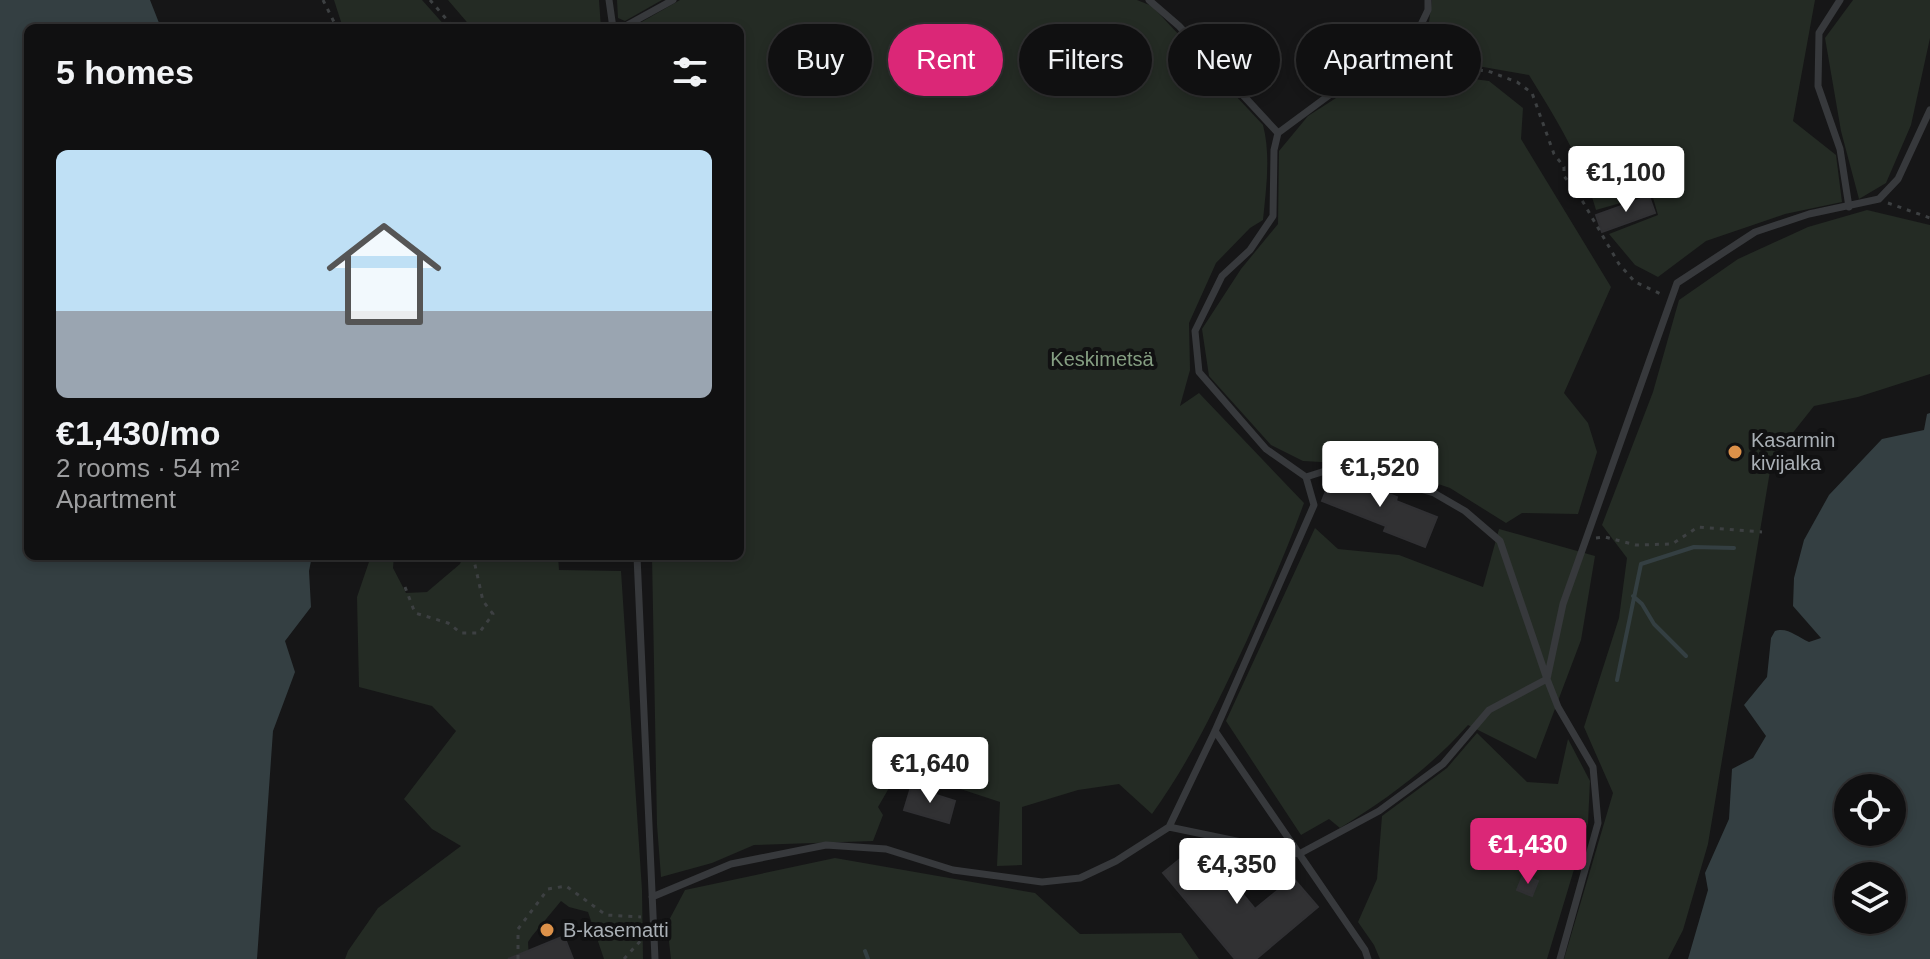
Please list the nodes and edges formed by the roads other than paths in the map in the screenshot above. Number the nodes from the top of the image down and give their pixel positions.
1 (609, 0) edge
2 (673, 0) edge
3 (1149, 0) edge
4 (1428, 0) edge
5 (1840, 0) edge
6 (612, 24) edge
7 (629, 24) edge
8 (1930, 110) edge
9 (1278, 133) junction
10 (1849, 207) junction
11 (1306, 477) junction
12 (637, 560) edge
13 (1547, 679) junction
14 (1215, 731) junction
15 (1169, 827) junction
16 (1299, 854) junction
17 (652, 897) junction
18 (655, 959) edge
19 (1368, 959) edge
20 (1560, 959) edge

1 - 6 lane
2 - 7 lane
3 - 9 lane
4 - 9 lane
5 - 10 lane
8 - 10 lane
9 - 11 lane
10 - 13 lane
11 - 13 lane
11 - 14 lane
12 - 17 lane
13 - 16 lane
13 - 20 lane
14 - 15 lane
14 - 16 lane
15 - 16 lane
15 - 17 lane
16 - 19 lane
17 - 18 lane

